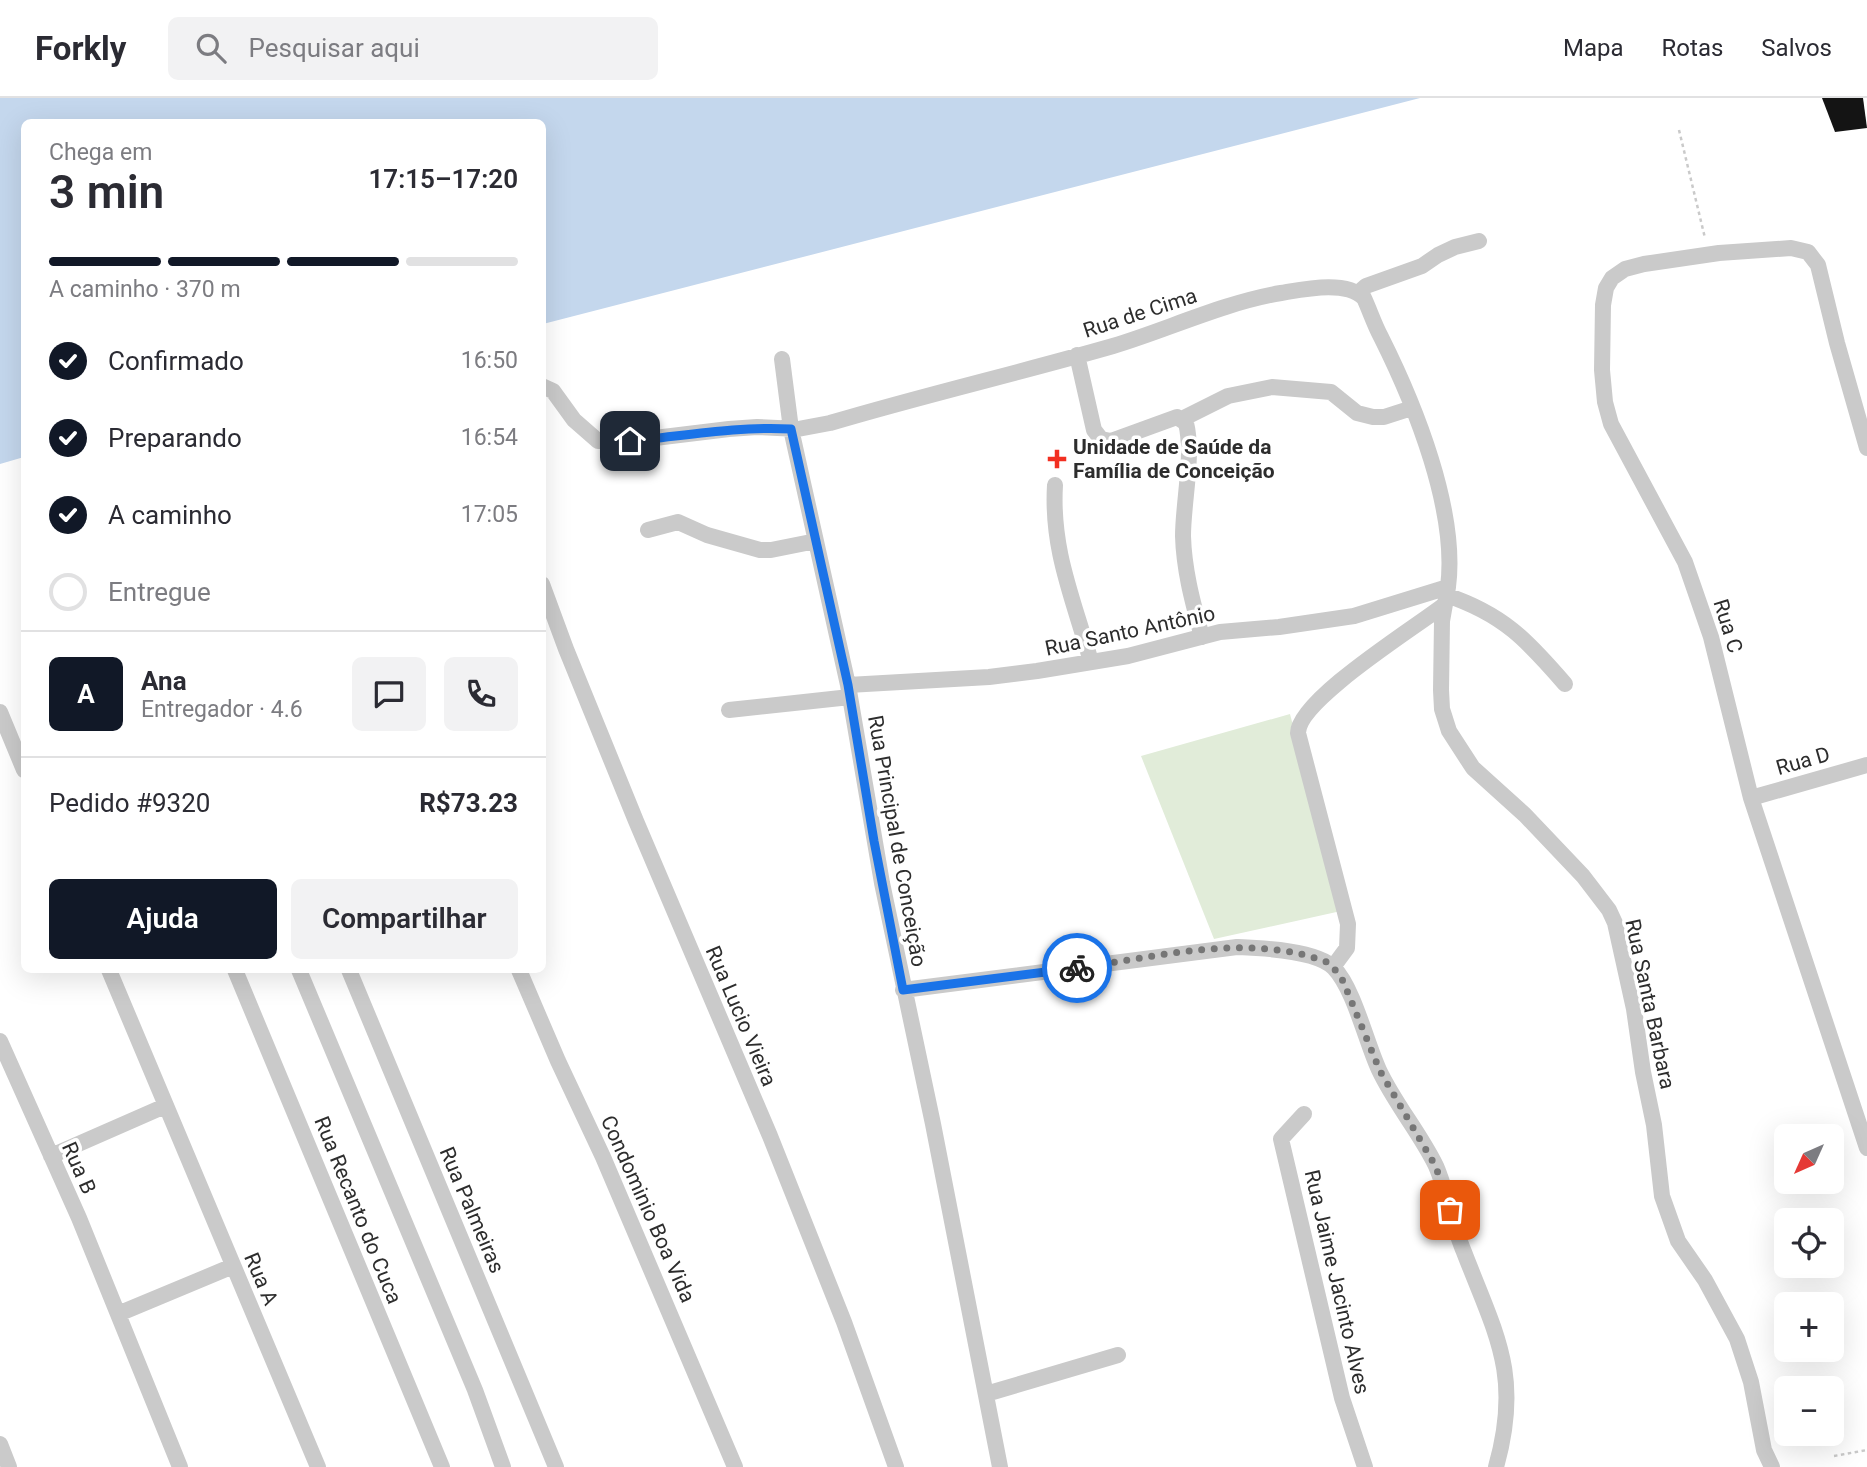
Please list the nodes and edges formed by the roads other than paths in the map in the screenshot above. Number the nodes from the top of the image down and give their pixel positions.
1 (1479, 241) dead end
2 (1358, 293) junction
3 (1077, 355) junction
4 (782, 359) dead end
5 (546, 388) edge
6 (1412, 408) junction
7 (1182, 419) junction
8 (791, 429) junction
9 (1867, 449) edge
10 (1055, 485) dead end
11 (648, 530) dead end
12 (816, 541) junction
13 (546, 595) edge
14 (1446, 596) junction
15 (1202, 637) junction
16 (1091, 663) junction
17 (1565, 684) dead end
18 (849, 691) junction
19 (729, 710) dead end
20 (0, 712) edge
21 (21, 762) edge
22 (1867, 765) edge
23 (1751, 798) junction
24 (1333, 967) junction
25 (110, 973) edge
26 (236, 973) edge
27 (300, 973) edge
28 (350, 973) edge
29 (520, 973) edge
30 (903, 990) junction
31 (0, 1041) edge
32 (166, 1106) junction
33 (1304, 1114) dead end
34 (1867, 1148) edge
35 (51, 1156) junction
36 (233, 1266) junction
37 (118, 1314) junction
38 (1118, 1355) dead end
39 (986, 1394) junction
40 (0, 1444) edge
41 (9, 1467) edge
42 (180, 1467) edge
43 (318, 1467) edge
44 (442, 1467) edge
45 (503, 1467) edge
46 (556, 1467) edge
47 (735, 1467) edge
48 (896, 1467) edge
49 (1000, 1467) edge
50 (1365, 1467) edge
51 (1496, 1467) edge
52 (1772, 1467) edge

1 - 2 street
2 - 3 street, Rua de Cima
2 - 6 street
3 - 7 street
3 - 8 street, Rua de Cima
4 - 8 street, Rua Principal de Conceição
5 - 8 street, Rua de Cima
6 - 7 street
6 - 14 street
7 - 15 street
8 - 12 street, Rua Principal de Conceição
9 - 23 street, Rua C
10 - 16 street
11 - 12 street
12 - 18 street, Rua Principal de Conceição
13 - 48 street, Rua Lucio Vieira
14 - 15 street, Rua Santo Antônio
14 - 17 street
14 - 24 street
14 - 52 street, Rua Santa Barbara
15 - 16 street, Rua Santo Antônio
16 - 18 street, Rua Santo Antônio
18 - 19 street, Rua Santo Antônio
18 - 30 street, Rua Principal de Conceição
20 - 21 street
22 - 23 street, Rua D
23 - 34 street, Rua C
24 - 30 street
24 - 51 street
25 - 32 street, Rua A
26 - 44 street, Rua Recanto do Cuca
27 - 45 street
28 - 46 street, Rua Palmeiras
29 - 47 street, Condominio Boa Vida
30 - 39 street, Rua Principal de Conceição
31 - 35 street, Rua B
32 - 35 street
32 - 36 street, Rua A
33 - 50 street, Rua Jaime Jacinto Alves
35 - 37 street, Rua B
36 - 37 street
36 - 43 street, Rua A
37 - 42 street, Rua B
38 - 39 street
39 - 49 street, Rua Principal de Conceição
40 - 41 street

